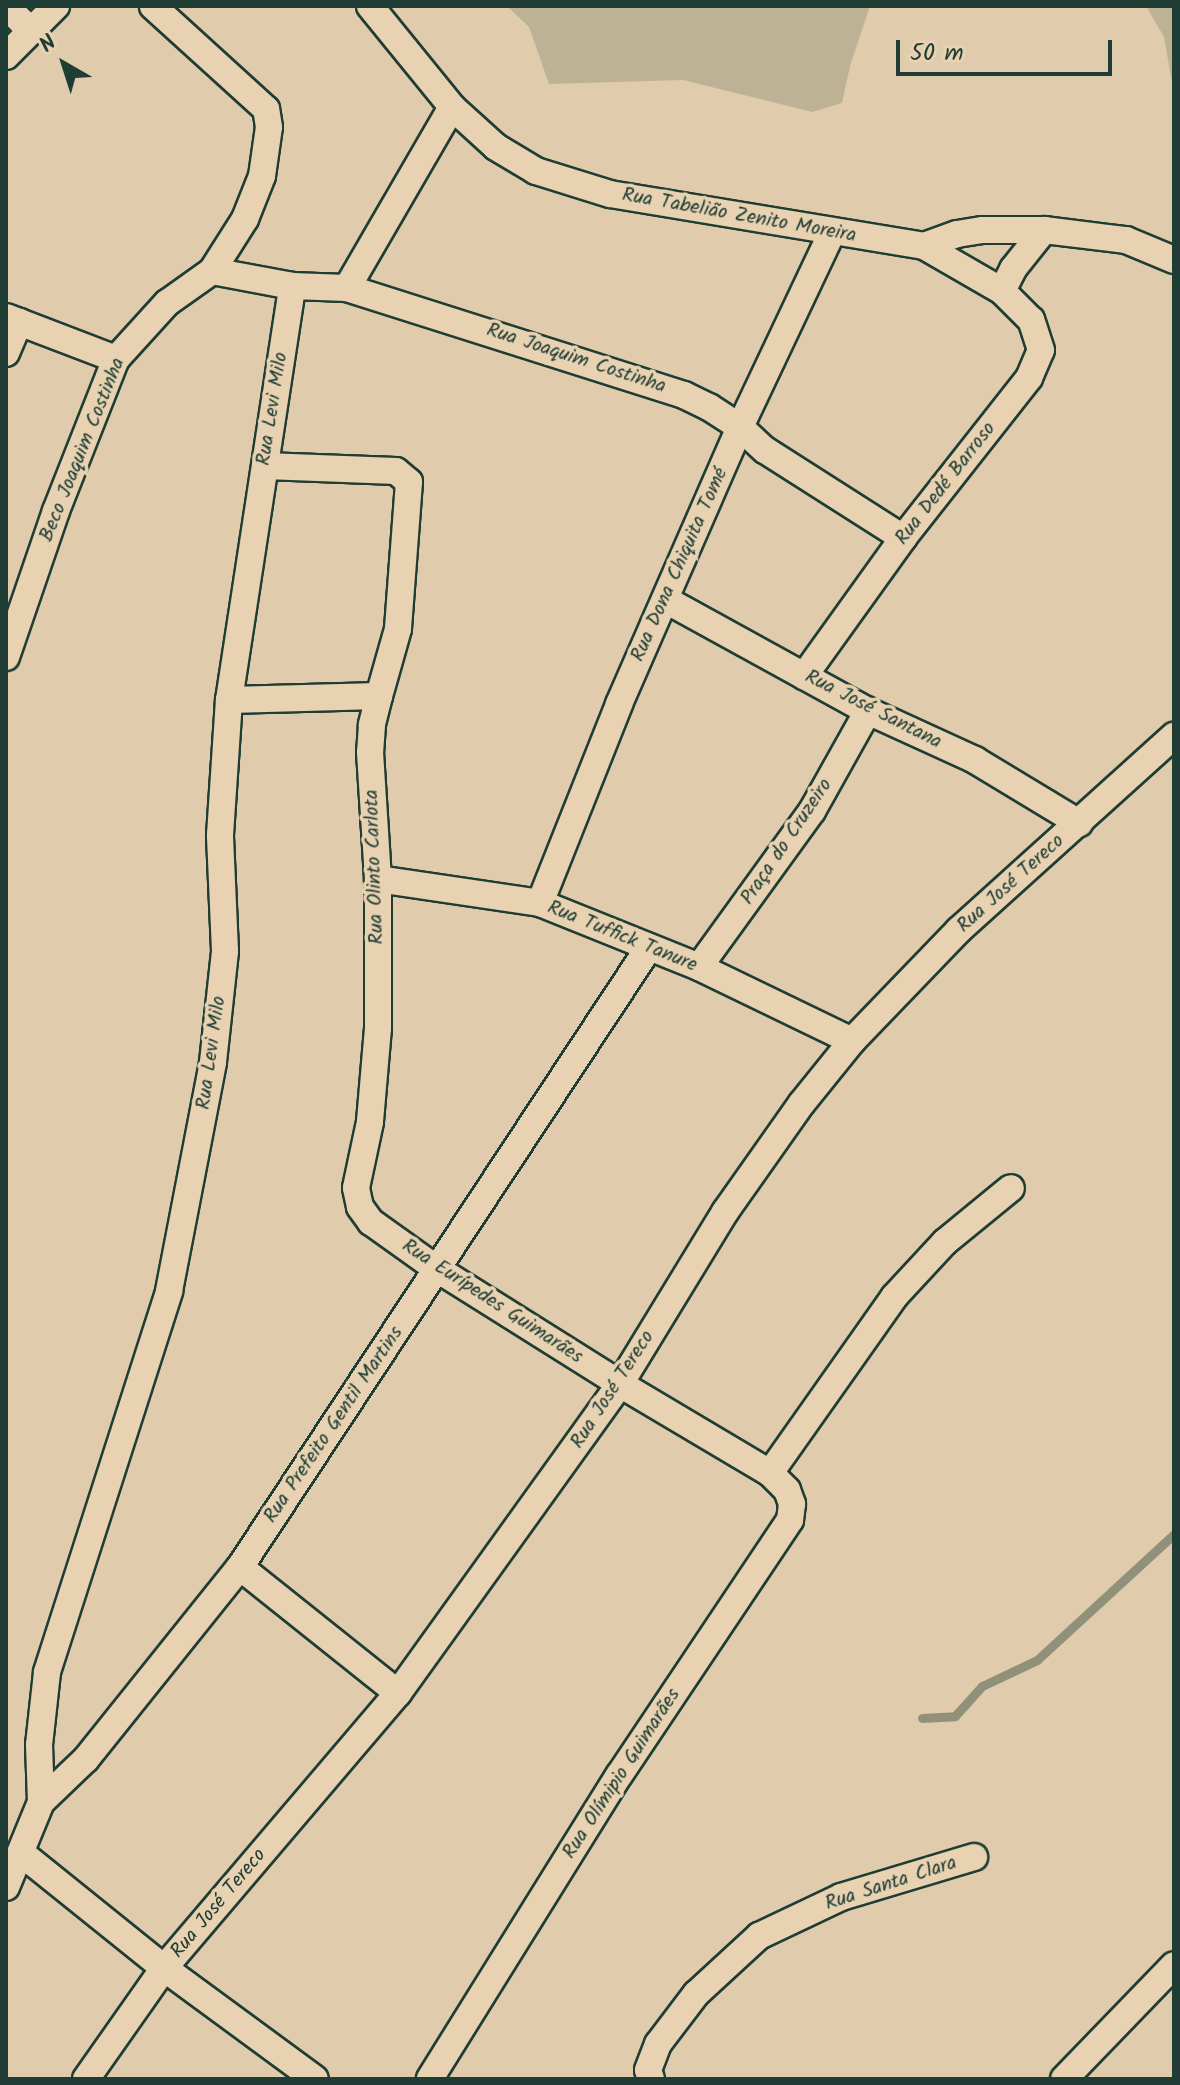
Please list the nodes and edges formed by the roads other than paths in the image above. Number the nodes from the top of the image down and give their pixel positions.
1 (6, 6) edge
2 (56, 6) edge
3 (153, 6) edge
4 (370, 6) edge
5 (31, 31) junction
6 (6, 56) edge
7 (452, 107) junction
8 (1044, 230) junction
9 (832, 232) junction
10 (924, 246) junction
11 (1174, 260) edge
12 (212, 271) junction
13 (292, 286) junction
14 (347, 288) junction
15 (1002, 291) junction
16 (12, 320) edge
17 (6, 353) edge
18 (116, 359) junction
19 (740, 427) junction
20 (265, 466) junction
21 (903, 538) junction
22 (666, 600) junction
23 (6, 657) edge
24 (804, 676) junction
25 (379, 696) junction
26 (229, 700) junction
27 (868, 711) junction
28 (1174, 736) edge
29 (1079, 823) junction
30 (378, 879) junction
31 (540, 903) junction
32 (648, 949) junction
33 (699, 967) junction
34 (852, 1041) junction
35 (356, 1188) joint
36 (1011, 1188) dead end
37 (437, 1269) junction
38 (620, 1384) junction
39 (770, 1473) junction
40 (240, 1567) junction
41 (398, 1693) junction
42 (41, 1802) junction
43 (21, 1853) junction
44 (974, 1857) dead end
45 (6, 1887) edge
46 (1174, 1965) edge
47 (164, 1968) junction
48 (86, 2079) edge
49 (315, 2079) edge
50 (430, 2079) edge
51 (651, 2079) edge
52 (1064, 2079) edge

1 - 5 street
2 - 5 street
3 - 12 street, Beco Joaquim Costinha
4 - 7 street, Rua Tabelião Zenito Moreira
5 - 6 street
7 - 9 street, Rua Tabelião Zenito Moreira
7 - 14 street
8 - 10 street, Rua Tabelião Zenito Moreira
8 - 11 street, Rua Tabelião Zenito Moreira
8 - 15 street
9 - 10 street, Rua Tabelião Zenito Moreira
9 - 19 street, Rua Dona Chiquita Tomé
10 - 15 street, Rua Dedé Barroso
12 - 13 street, Rua Joaquim Costinha
12 - 18 street, Beco Joaquim Costinha
13 - 14 street, Rua Joaquim Costinha
13 - 20 street, Rua Levi Milo
14 - 19 street, Rua Joaquim Costinha
15 - 21 street, Rua Dedé Barroso
16 - 17 street
16 - 18 street
18 - 23 street, Beco Joaquim Costinha
19 - 21 street, Rua Joaquim Costinha
19 - 22 street, Rua Dona Chiquita Tomé
20 - 25 street, Rua Olinto Carlota
20 - 26 street, Rua Levi Milo
21 - 24 street, Rua Dedé Barroso
22 - 24 street, Rua José Santana
22 - 31 street, Rua Dona Chiquita Tomé
24 - 27 street, Rua José Santana
25 - 26 street
25 - 30 street, Rua Olinto Carlota
26 - 42 street, Rua Levi Milo
27 - 29 street, Rua José Santana
27 - 33 street, Praça do Cruzeiro
28 - 29 street, Rua José Tereco
29 - 34 street, Rua José Tereco
30 - 31 street, Rua Tuffick Tanure
30 - 35 street, Rua Olinto Carlota
31 - 32 street, Rua Tuffick Tanure
32 - 33 street, Rua Tuffick Tanure
32 - 37 street, Rua Prefeito Gentil Martins
33 - 34 street, Rua Tuffick Tanure
34 - 38 street, Rua José Tereco
35 - 37 street, Rua Eurípedes Guimarães
36 - 39 street
37 - 38 street, Rua Eurípedes Guimarães
37 - 40 street, Rua Prefeito Gentil Martins
38 - 39 street, Rua Eurípedes Guimarães
38 - 41 street, Rua José Tereco
39 - 50 street, Rua Olímipio Guimarães
40 - 41 street
40 - 42 street, Rua Prefeito Gentil Martins
41 - 47 street, Rua José Tereco
42 - 43 street, Rua Prefeito Gentil Martins
43 - 45 street, Rua Prefeito Gentil Martins
43 - 47 street
44 - 51 street, Rua Santa Clara
46 - 52 street
47 - 48 street, Rua José Tereco
47 - 49 street

